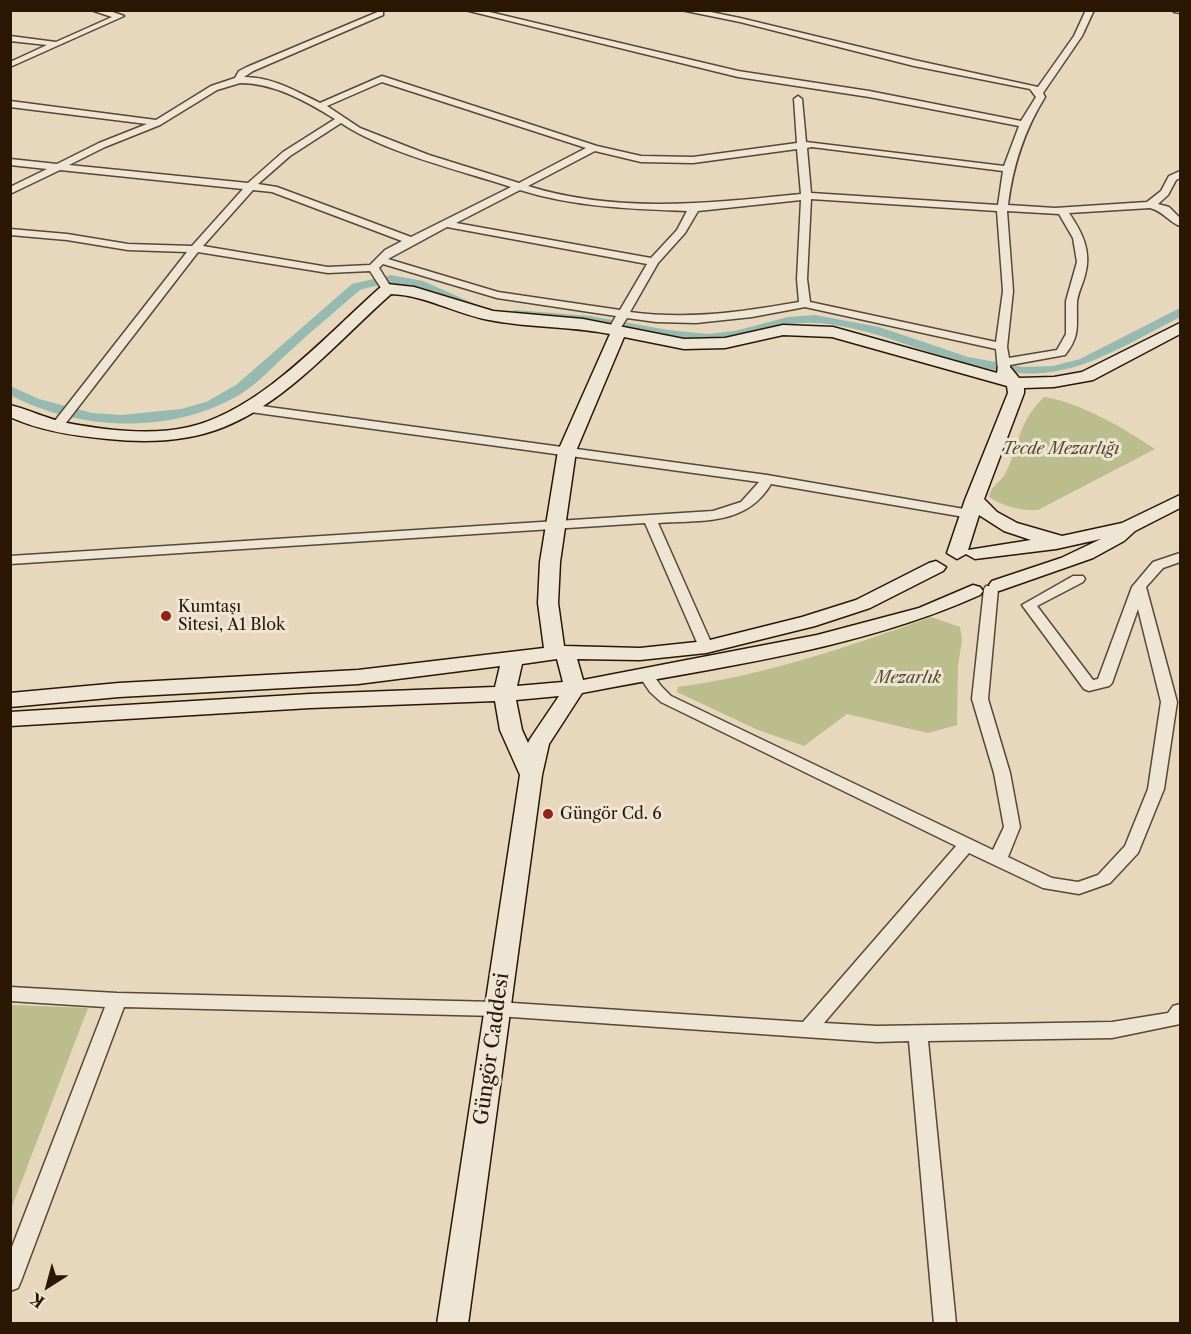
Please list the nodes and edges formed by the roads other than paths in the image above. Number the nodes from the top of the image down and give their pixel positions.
1 (95, 10) edge
2 (469, 10) edge
3 (685, 10) edge
4 (1090, 10) edge
5 (380, 13) dead end
6 (10, 38) edge
7 (55, 44) junction
8 (10, 65) edge
9 (239, 80) junction
10 (1039, 92) junction
11 (798, 99) dead end
12 (10, 104) edge
13 (320, 106) junction
14 (342, 119) junction
15 (157, 123) junction
16 (1024, 124) junction
17 (801, 145) junction
18 (594, 148) junction
19 (10, 162) edge
20 (55, 167) junction
21 (1008, 169) junction
22 (1180, 174) edge
23 (252, 186) junction
24 (520, 187) junction
25 (10, 191) edge
26 (806, 196) junction
27 (1150, 205) junction
28 (694, 207) junction
29 (1002, 210) junction
30 (1062, 211) junction
31 (1180, 223) edge
32 (446, 224) junction
33 (10, 232) edge
34 (411, 241) junction
35 (194, 249) junction
36 (653, 262) junction
37 (380, 275) junction
38 (805, 304) junction
39 (618, 325) junction
40 (1180, 328) edge
41 (1001, 347) junction
42 (1007, 370) junction
43 (247, 408) junction
44 (11, 412) edge
45 (58, 426) junction
46 (567, 451) junction
47 (767, 479) junction
48 (1180, 501) edge
49 (972, 507) junction
50 (651, 521) junction
51 (555, 525) junction
52 (1128, 526) junction
53 (1065, 541) junction
54 (966, 553) junction
55 (1180, 557) edge
56 (10, 560) edge
57 (936, 567) junction
58 (1078, 579) dead end
59 (1139, 587) junction
60 (988, 588) junction
61 (706, 647) junction
62 (560, 653) junction
63 (513, 657) junction
64 (647, 676) junction
65 (574, 688) junction
66 (504, 694) junction
67 (10, 700) edge
68 (10, 719) edge
69 (531, 775) junction
70 (967, 844) junction
71 (998, 859) junction
72 (10, 994) edge
73 (117, 1000) junction
74 (497, 1009) junction
75 (1178, 1017) edge
76 (808, 1029) junction
77 (918, 1035) junction
78 (10, 1281) edge
79 (452, 1323) edge
80 (945, 1323) edge

1 - 7 street
2 - 16 street
3 - 10 street
4 - 10 street
5 - 9 street
6 - 7 street
7 - 8 street
9 - 13 street
9 - 15 street
10 - 16 street
11 - 17 street
12 - 15 street
13 - 14 street
13 - 18 street
14 - 23 street
14 - 24 street
15 - 20 street
16 - 21 street
17 - 18 street
17 - 21 street
17 - 26 street
18 - 24 street
19 - 20 street
20 - 23 street
20 - 25 street
21 - 29 street
22 - 27 street
23 - 34 street
23 - 35 street
24 - 28 street
24 - 32 street
26 - 28 street
26 - 29 street
26 - 38 street
27 - 30 street
27 - 31 street
28 - 36 street
29 - 30 street
29 - 41 street
30 - 42 street
32 - 34 street
32 - 36 street
33 - 35 street
34 - 37 street
35 - 37 street
35 - 45 street
36 - 39 street
37 - 39 street
37 - 39 main road
37 - 43 main road
38 - 39 street
38 - 41 street
39 - 42 main road
39 - 46 main road
40 - 42 main road
41 - 42 street
42 - 49 main road
43 - 45 main road
43 - 46 street
44 - 45 main road
46 - 47 street
46 - 51 main road
47 - 49 street
47 - 50 street
48 - 52 main road
49 - 53 main road
49 - 54 main road
50 - 51 street
50 - 61 street
51 - 56 street
51 - 62 main road
52 - 53 main road
52 - 60 main road
53 - 54 main road
54 - 57 main road
54 - 60 main road
55 - 59 street
57 - 60 main road
57 - 61 main road
58 - 59 street
59 - 71 street
60 - 64 main road
60 - 71 street
61 - 62 main road
62 - 63 main road
62 - 65 main road
63 - 66 main road
63 - 67 main road
64 - 65 main road
64 - 70 street
65 - 66 main road
65 - 69 main road, Güngör Caddesi
66 - 68 main road
66 - 69 main road
69 - 74 main road, Güngör Caddesi
70 - 71 street
70 - 76 street
72 - 73 street
73 - 74 street
73 - 78 street
74 - 76 street
74 - 79 main road, Güngör Caddesi
75 - 77 street
76 - 77 street
77 - 80 street

